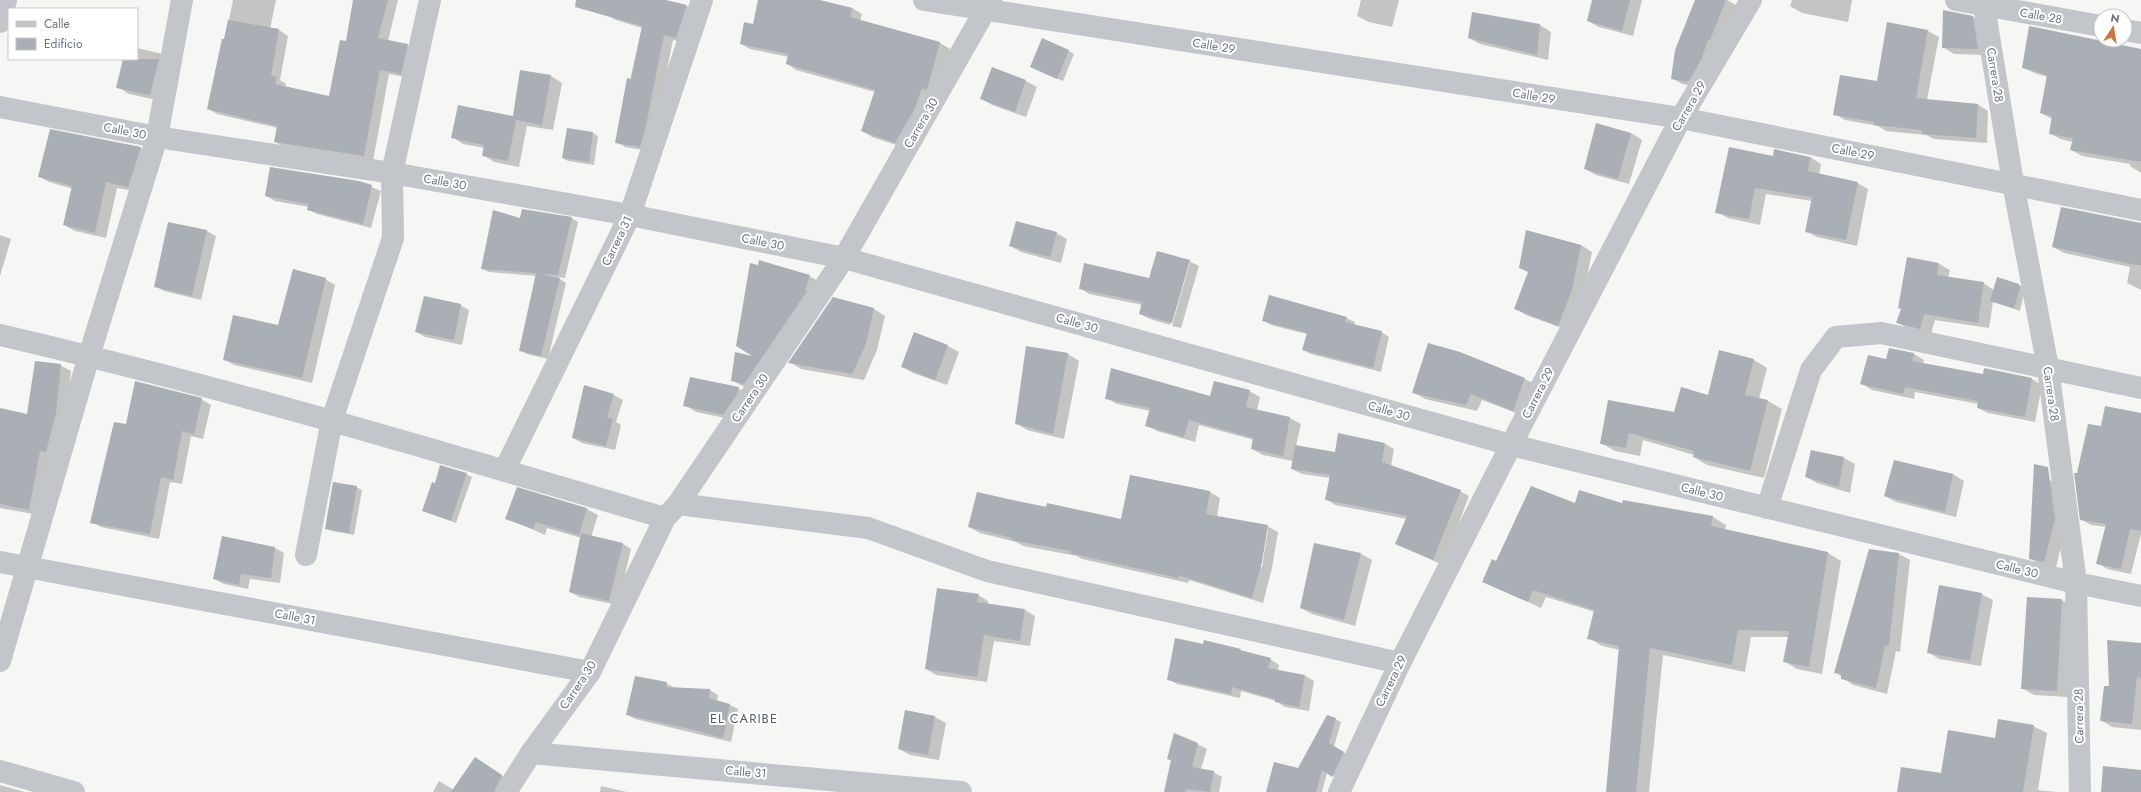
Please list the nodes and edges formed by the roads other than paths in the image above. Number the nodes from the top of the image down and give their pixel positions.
1 (6, 0) edge
2 (182, 0) edge
3 (430, 0) edge
4 (702, 0) edge
5 (924, 0) edge
6 (1751, 0) edge
7 (1956, 0) edge
8 (1983, 3) edge
9 (988, 5) edge
10 (0, 22) edge
11 (2093, 24) edge
12 (0, 107) edge
13 (1681, 118) junction
14 (157, 137) junction
15 (392, 173) junction
16 (2013, 183) junction
17 (2141, 210) edge
18 (630, 215) junction
19 (844, 258) junction
20 (0, 335) edge
21 (89, 356) junction
22 (2048, 368) junction
23 (2141, 388) edge
24 (332, 420) junction
25 (1511, 445) junction
26 (504, 471) junction
27 (1767, 508) junction
28 (672, 511) junction
29 (306, 555) dead end
30 (0, 562) edge
31 (27, 567) junction
32 (2076, 583) junction
33 (2141, 596) edge
34 (0, 661) edge
35 (1400, 663) junction
36 (590, 672) junction
37 (531, 753) junction
38 (0, 771) edge
39 (74, 792) edge
40 (506, 792) edge
41 (961, 792) edge
42 (1339, 792) edge
43 (2080, 792) edge

1 - 10 street
2 - 14 street
3 - 15 street
4 - 18 street, Carrera 31
5 - 9 street, Calle 29
6 - 13 street, Carrera 29
7 - 8 street, Calle 28
8 - 11 street, Calle 28
8 - 16 street, Carrera 28
9 - 13 street, Calle 29
9 - 19 street, Carrera 30
12 - 14 street, Calle 30
13 - 16 street, Calle 29
13 - 25 street, Carrera 29
14 - 15 street, Calle 30
14 - 21 street
15 - 18 street, Calle 30
15 - 24 street
16 - 17 street, Calle 29
16 - 22 street, Carrera 28
18 - 19 street, Calle 30
18 - 26 street, Carrera 31
19 - 25 street, Calle 30
19 - 28 street, Carrera 30
20 - 21 street
21 - 24 street
21 - 31 street
22 - 23 street
22 - 27 street
22 - 32 street, Carrera 28
24 - 26 street
24 - 29 street
25 - 27 street, Calle 30
25 - 35 street, Carrera 29
26 - 28 street
27 - 32 street, Calle 30
28 - 35 street
28 - 36 street, Carrera 30
30 - 31 street, Calle 31
31 - 34 street
31 - 36 street, Calle 31
32 - 33 street, Calle 30
32 - 43 street, Carrera 28
35 - 42 street, Carrera 29
36 - 37 street, Carrera 30
37 - 40 street, Carrera 30
37 - 41 street, Calle 31
38 - 39 street

